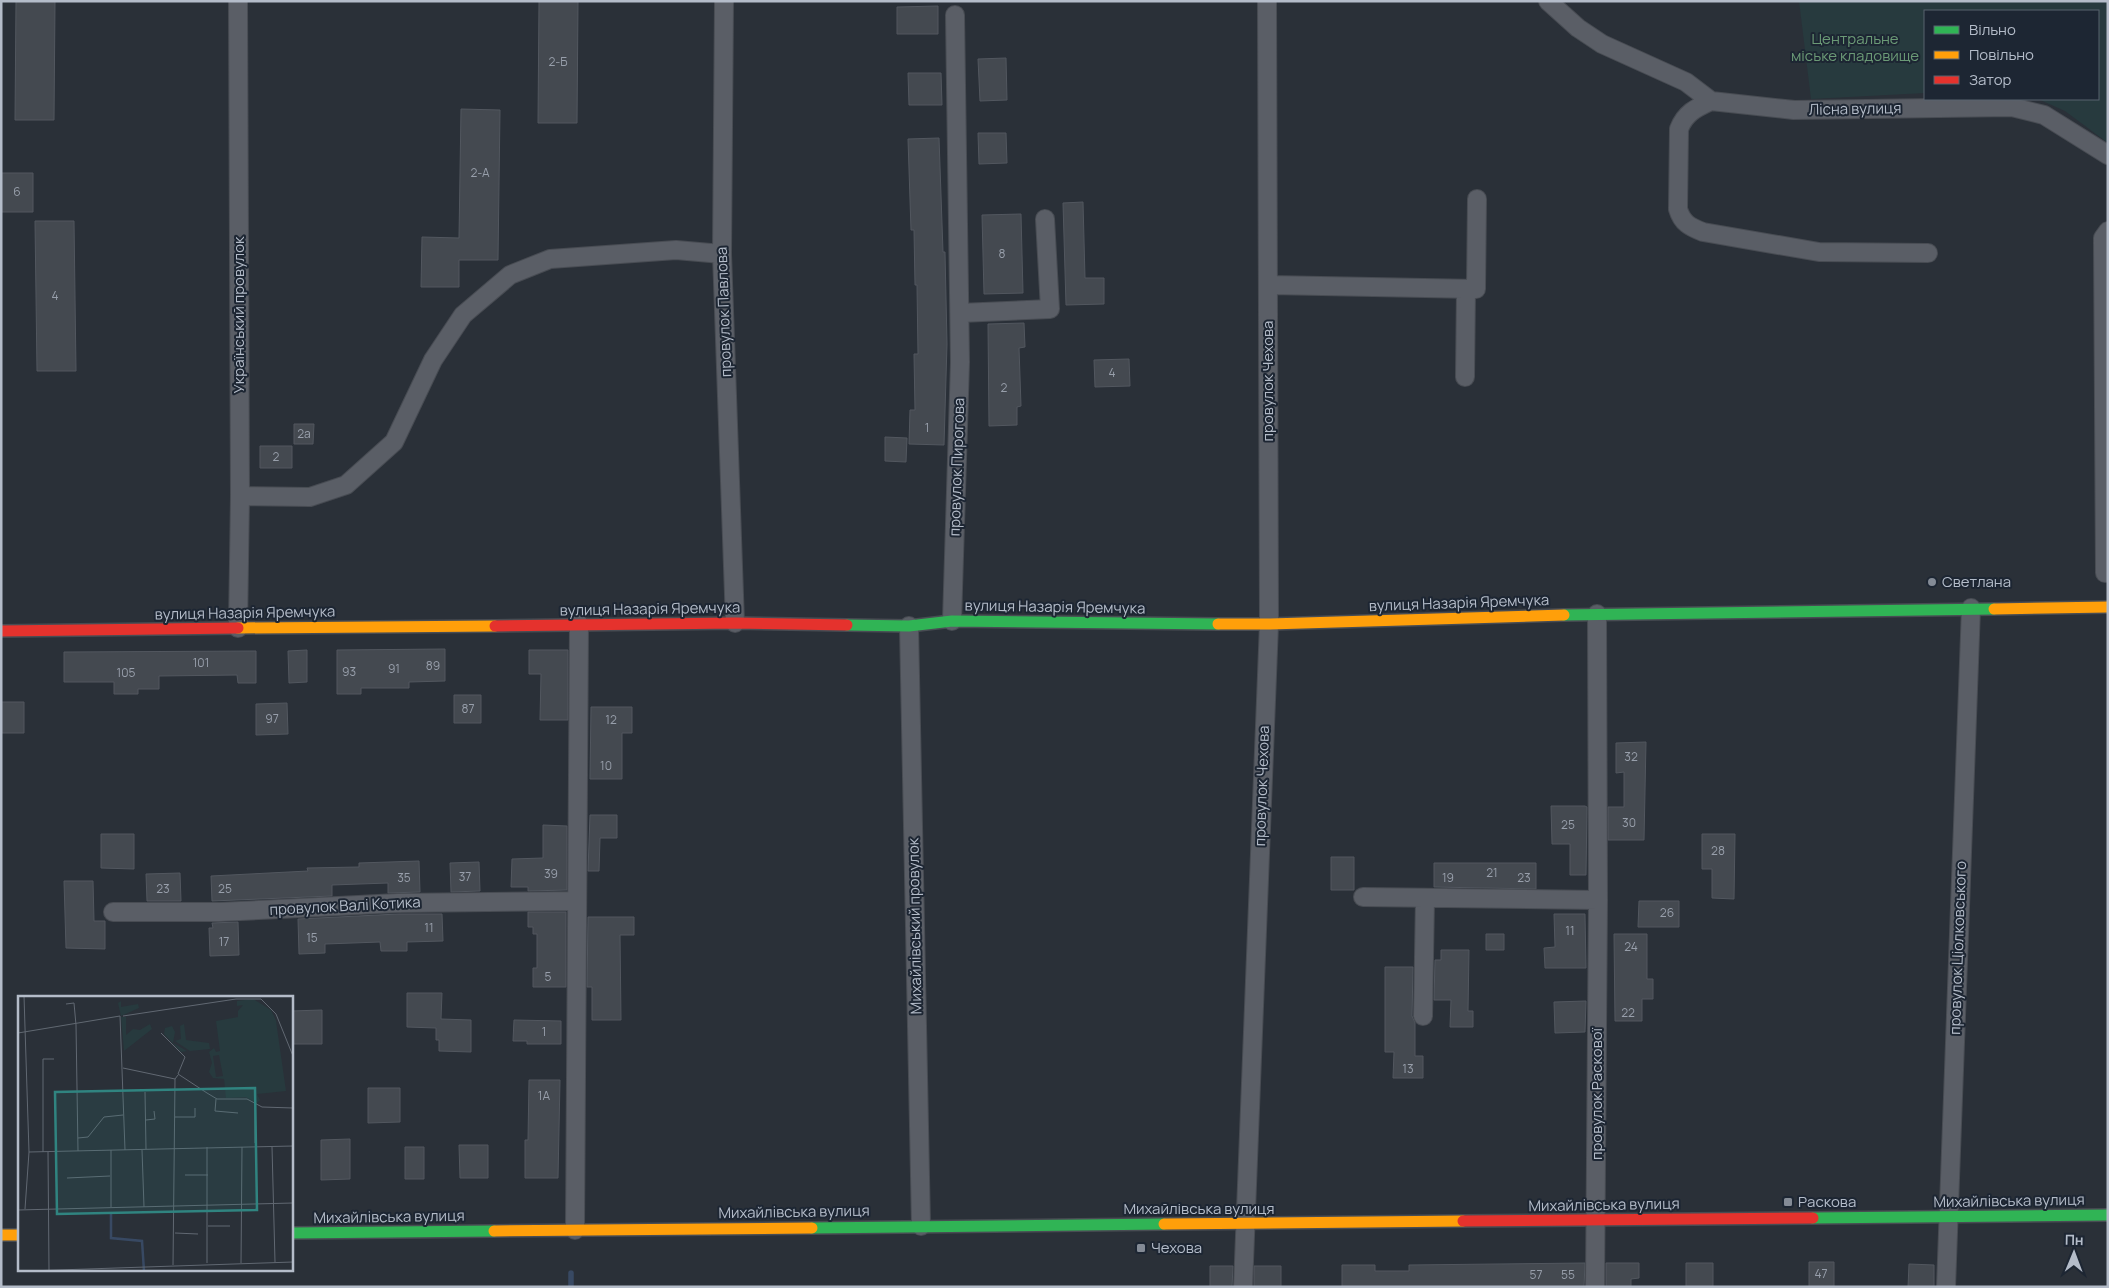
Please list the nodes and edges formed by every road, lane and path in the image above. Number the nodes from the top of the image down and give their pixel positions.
1 (238, 1) edge
2 (724, 1) edge
3 (1267, 1) edge
4 (1548, 1) edge
5 (955, 16) dead end
6 (1711, 101) junction
7 (2108, 154) edge
8 (1477, 199) dead end
9 (1045, 219) dead end
10 (2108, 231) edge
11 (1928, 253) dead end
12 (722, 254) junction
13 (1268, 285) junction
14 (1466, 289) junction
15 (960, 313) junction
16 (1465, 377) dead end
17 (240, 496) junction
18 (2105, 573) dead end
19 (2108, 607) edge
20 (1971, 608) junction
21 (1597, 614) junction
22 (952, 620) junction
23 (736, 623) junction
24 (579, 624) junction
25 (1269, 624) junction
26 (909, 626) junction
27 (238, 628) junction
28 (1, 631) edge
29 (1363, 897) dead end
30 (1425, 898) junction
31 (1598, 900) junction
32 (577, 901) junction
33 (112, 912) dead end
34 (1423, 1016) dead end
35 (2108, 1215) edge
36 (1947, 1217) junction
37 (1596, 1220) junction
38 (1245, 1224) junction
39 (921, 1226) junction
40 (575, 1230) junction
41 (292, 1233) edge
42 (18, 1235) edge
43 (1, 1236) edge
44 (1243, 1287) edge
45 (1596, 1287) edge
46 (1946, 1287) edge

1 - 17 street, Український провулок
2 - 12 street, провулок Павлова
3 - 13 street, провулок Чехова
4 - 6 street
5 - 15 street, провулок Пирогова
6 - 7 street, Лісна вулиця
6 - 11 street
8 - 14 street
9 - 15 street
10 - 18 street
12 - 17 street
12 - 23 street, провулок Павлова
13 - 14 street
13 - 25 street, провулок Чехова
14 - 16 street
15 - 22 street, провулок Пирогова
17 - 27 street, Український провулок
19 - 20 street, вулиця Назарія Яремчука
20 - 21 street, вулиця Назарія Яремчука
20 - 36 street, провулок Ціолковського
21 - 25 street, вулиця Назарія Яремчука
21 - 31 street, провулок Раскової
22 - 25 street, вулиця Назарія Яремчука
22 - 26 street, вулиця Назарія Яремчука
23 - 24 street, вулиця Назарія Яремчука
23 - 26 street, вулиця Назарія Яремчука
24 - 27 street, вулиця Назарія Яремчука
24 - 32 street
25 - 38 street, провулок Чехова
26 - 39 street, Михайлівський провулок
27 - 28 street, вулиця Назарія Яремчука
29 - 30 street
30 - 31 street
30 - 34 street
31 - 37 street, провулок Раскової
32 - 33 street, провулок Валі Котика
32 - 40 street
35 - 36 street, Михайлівська вулиця
36 - 37 street, Михайлівська вулиця
36 - 46 street, провулок Ціолковського
37 - 38 street, Михайлівська вулиця
37 - 45 street, провулок Раскової
38 - 39 street, Михайлівська вулиця
38 - 44 street, провулок Чехова
39 - 40 street, Михайлівська вулиця
40 - 41 street, Михайлівська вулиця
42 - 43 street

